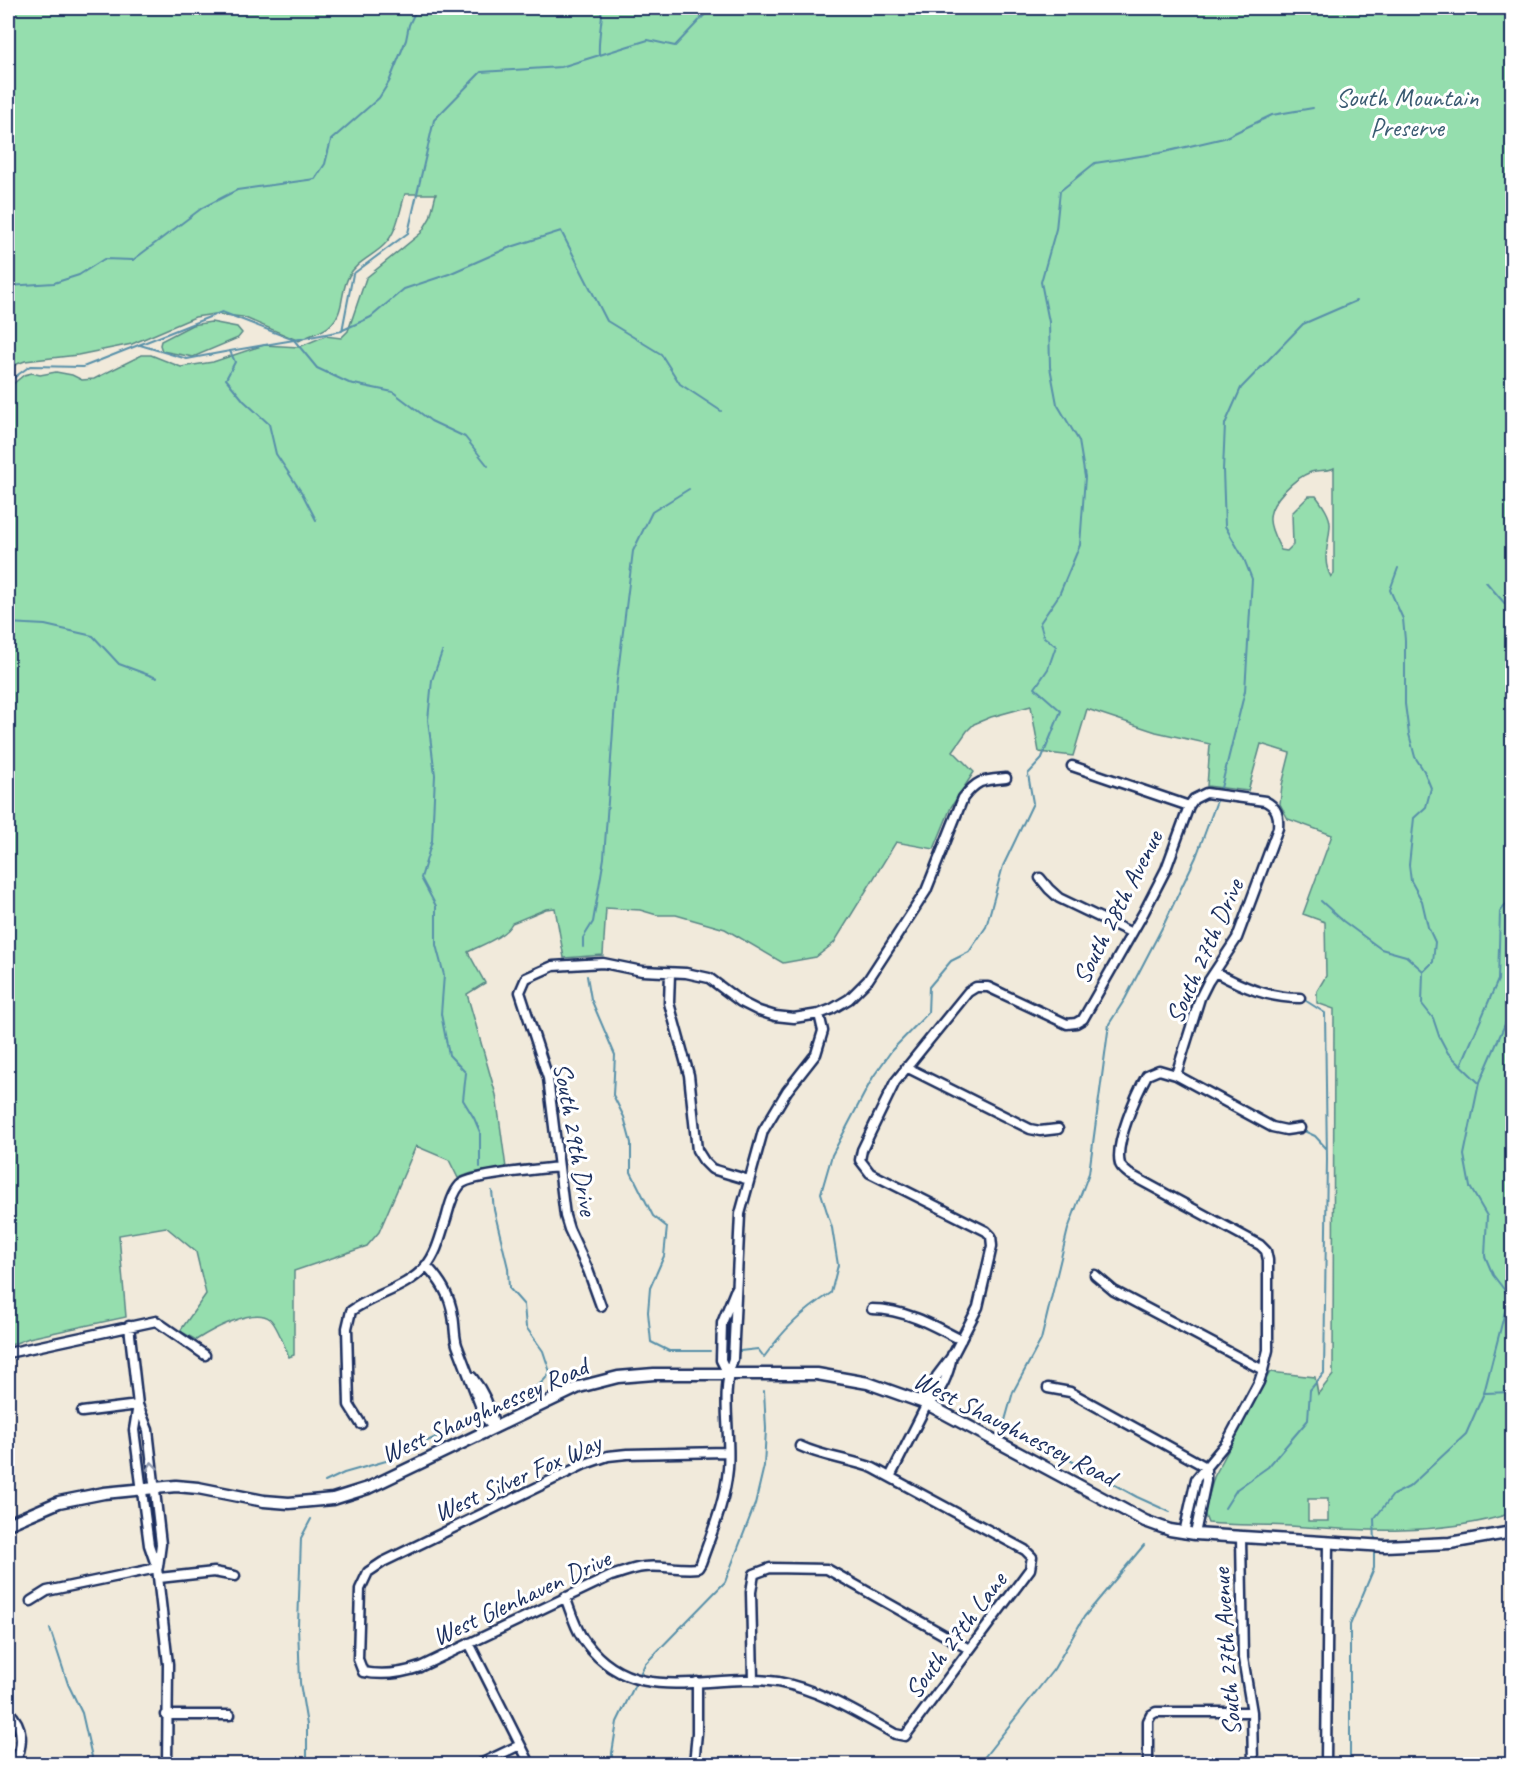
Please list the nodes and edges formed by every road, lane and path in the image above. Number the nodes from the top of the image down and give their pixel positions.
1 (1072, 766) dead end
2 (1006, 778) dead end
3 (1188, 806) junction
4 (1040, 878) dead end
5 (1132, 933) junction
6 (1215, 972) junction
7 (670, 973) junction
8 (1300, 998) dead end
9 (819, 1014) junction
10 (906, 1067) junction
11 (1176, 1075) junction
12 (1300, 1128) dead end
13 (1058, 1129) dead end
14 (559, 1167) junction
15 (749, 1180) junction
16 (426, 1265) junction
17 (1095, 1275) dead end
18 (736, 1287) junction
19 (601, 1306) dead end
20 (872, 1309) dead end
21 (129, 1326) junction
22 (722, 1333) junction
23 (734, 1334) junction
24 (961, 1340) junction
25 (8, 1353) edge
26 (205, 1355) dead end
27 (1263, 1370) junction
28 (728, 1374) junction
29 (1048, 1388) dead end
30 (927, 1404) junction
31 (138, 1405) junction
32 (82, 1412) dead end
33 (361, 1424) dead end
34 (495, 1428) junction
35 (800, 1446) dead end
36 (150, 1447) junction
37 (137, 1448) junction
38 (727, 1452) junction
39 (1206, 1467) junction
40 (890, 1477) junction
41 (154, 1488) junction
42 (142, 1489) junction
43 (1193, 1490) junction
44 (1203, 1493) junction
45 (8, 1524) edge
46 (159, 1524) junction
47 (146, 1525) junction
48 (1512, 1532) edge
49 (1190, 1534) junction
50 (1241, 1537) junction
51 (1328, 1543) junction
52 (158, 1568) junction
53 (236, 1576) dead end
54 (159, 1578) junction
55 (565, 1597) junction
56 (31, 1601) dead end
57 (469, 1643) junction
58 (969, 1649) junction
59 (363, 1672) joint
60 (753, 1680) junction
61 (697, 1682) junction
62 (8, 1711) edge
63 (1252, 1712) junction
64 (166, 1715) junction
65 (230, 1715) dead end
66 (520, 1745) junction
67 (14, 1764) edge
68 (167, 1764) edge
69 (480, 1764) edge
70 (530, 1764) edge
71 (694, 1764) edge
72 (1148, 1764) edge
73 (1253, 1764) edge
74 (1326, 1764) edge

1 - 3 street
2 - 9 street
3 - 5 street, South 28th Avenue
3 - 6 street, South 27th Drive
4 - 5 street
5 - 10 street, South 28th Avenue
6 - 8 street
6 - 11 street, South 27th Drive
7 - 9 street
7 - 14 street, South 29th Drive
7 - 15 street
9 - 15 street
10 - 13 street
10 - 24 street
11 - 12 street
11 - 27 street
14 - 16 street
14 - 19 street, South 29th Drive
15 - 18 street
16 - 33 street
16 - 34 street
17 - 27 street
18 - 22 street
18 - 23 street
20 - 24 street
21 - 25 street
21 - 26 street
21 - 31 street
22 - 23 street
22 - 28 street
23 - 28 street
24 - 30 street
27 - 39 street
28 - 30 street, West Shaughnessey Road
28 - 34 street, West Shaughnessey Road
28 - 38 street
29 - 39 street
30 - 40 street
30 - 49 street, West Shaughnessey Road
31 - 32 street
31 - 36 street
31 - 37 street
34 - 41 street, West Shaughnessey Road
35 - 40 street
36 - 37 street
41 -> 36 street
37 - 42 street
38 - 55 street, West Glenhaven Drive
38 - 59 street, West Silver Fox Way
39 - 43 street
39 - 44 street, South 27th Avenue
40 - 58 street, South 27th Lane
41 - 42 street, West Shaughnessey Road
41 - 46 street
42 - 45 street, West Shaughnessey Road
42 - 47 street
43 - 44 street
43 - 49 street
44 - 49 street, South 27th Avenue
46 - 47 street
46 - 52 street
47 - 52 street
48 - 51 street, West Shaughnessey Road
49 - 50 street, West Shaughnessey Road
50 - 51 street, West Shaughnessey Road
50 - 63 street, South 27th Avenue
51 - 74 street
52 - 54 street
52 - 56 street
53 - 54 street
54 - 64 street
55 - 57 street, West Glenhaven Drive
55 - 61 street
57 - 59 street, West Glenhaven Drive
57 - 66 street
58 - 60 street, South 27th Lane
58 - 60 street
60 - 61 street
61 - 71 street
62 - 67 street
63 - 72 street
63 - 73 street, South 27th Avenue
64 - 65 street
64 - 68 street
66 - 69 street
66 - 70 street

